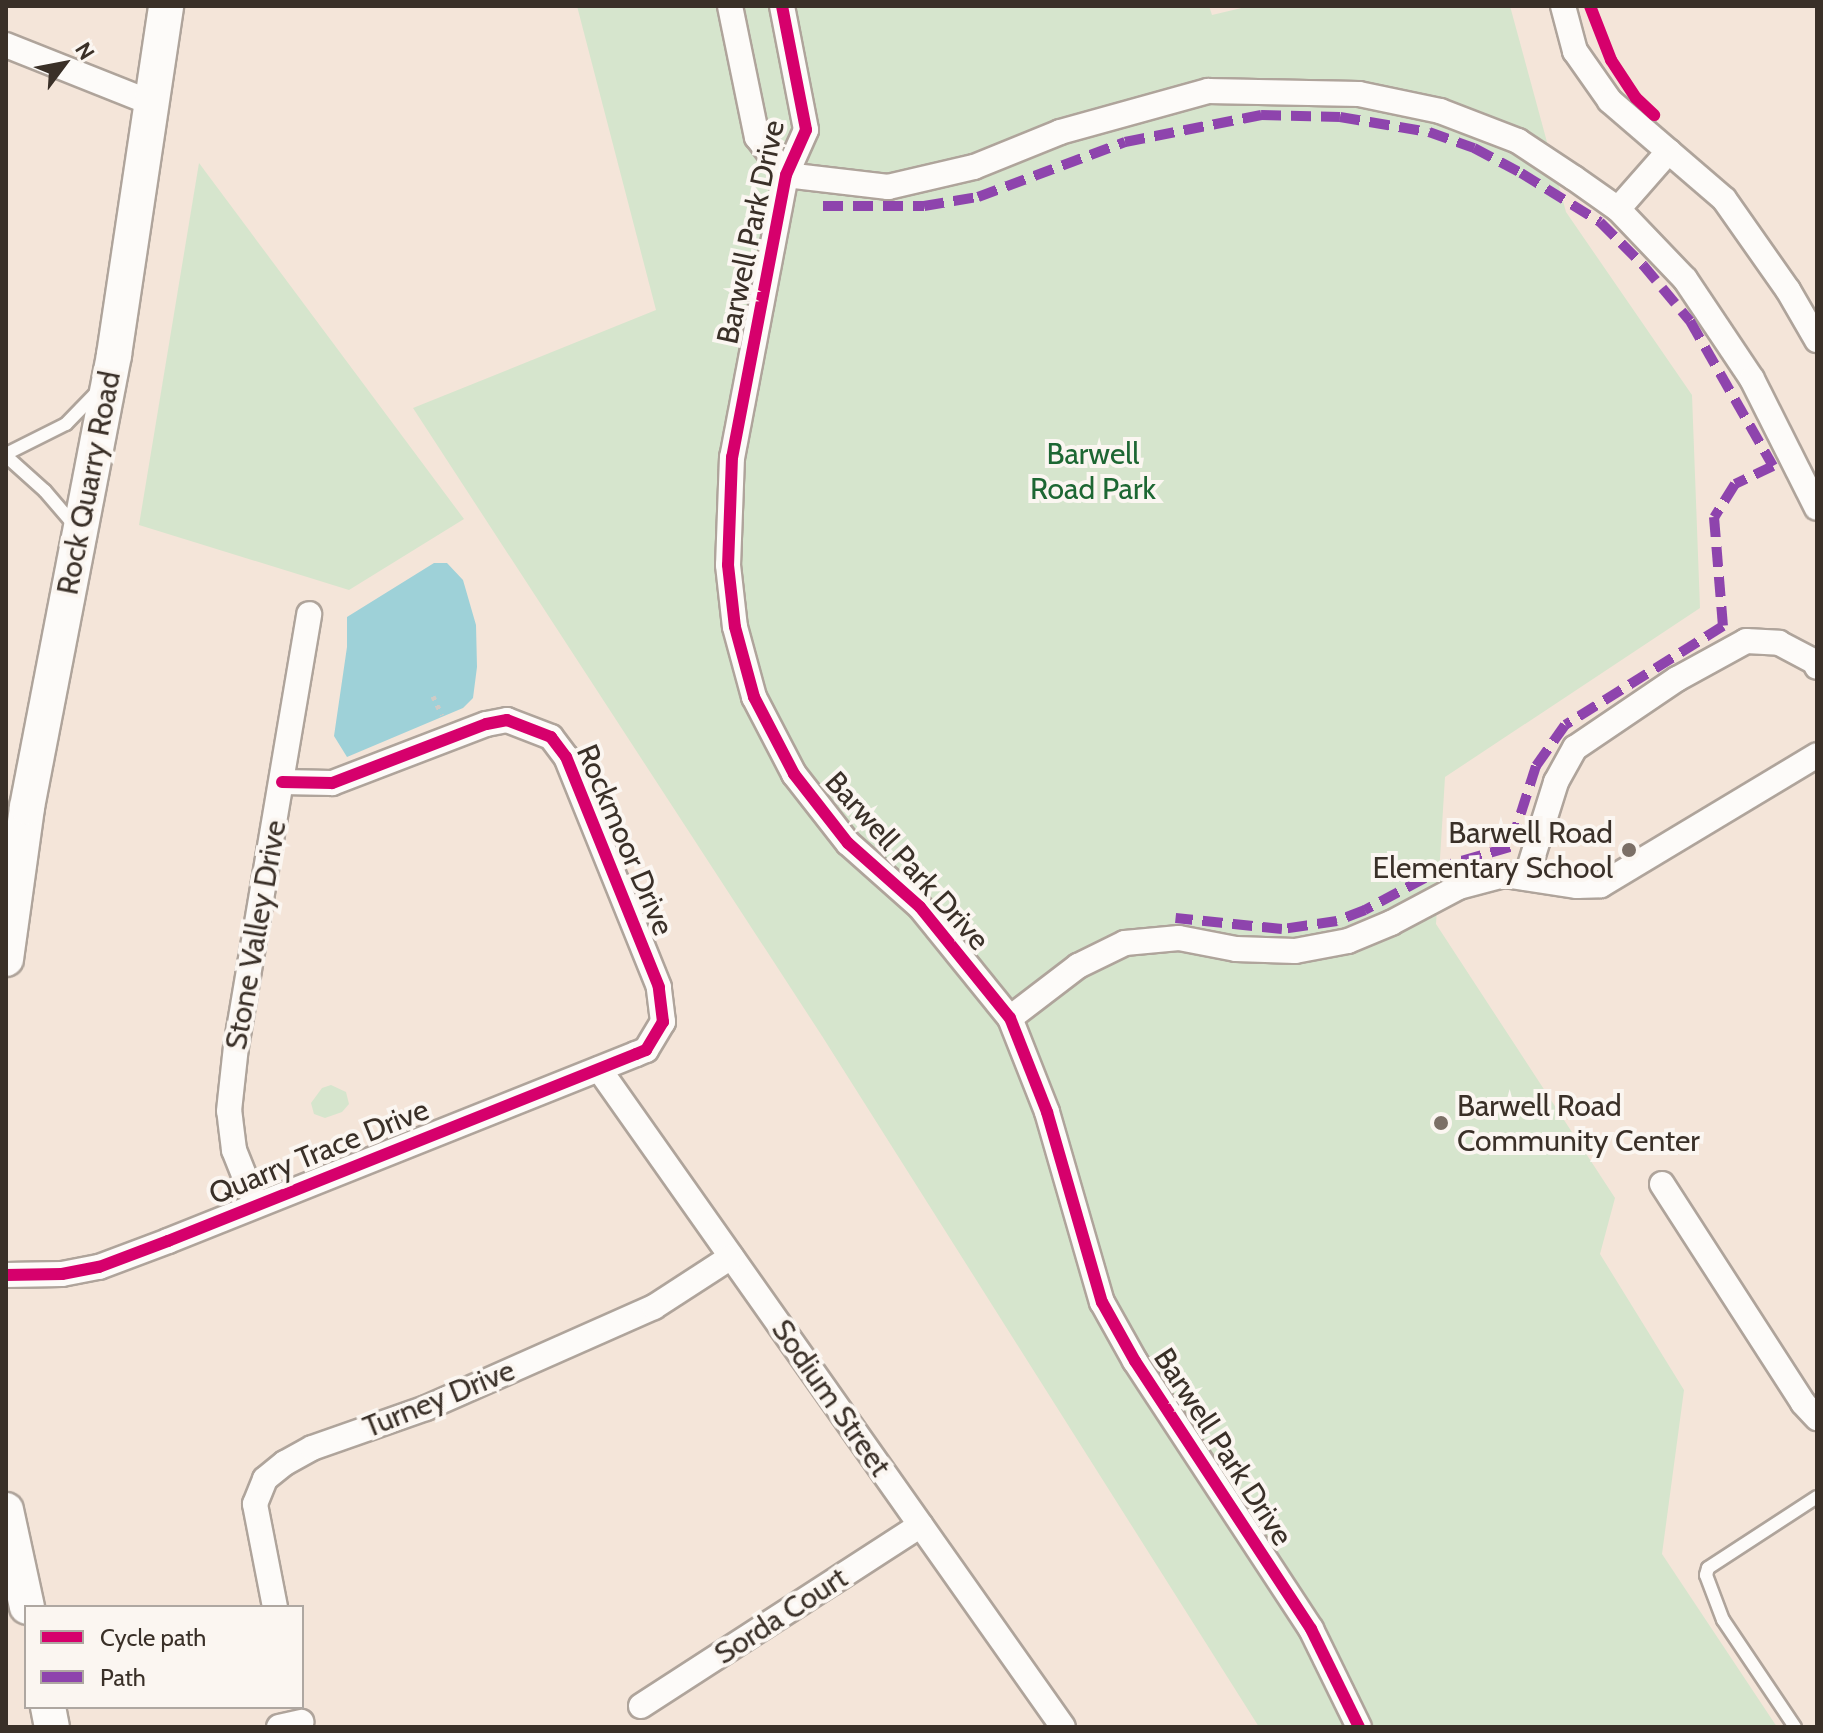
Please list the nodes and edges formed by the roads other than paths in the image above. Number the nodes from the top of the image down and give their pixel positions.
1 (166, 6) edge
2 (730, 6) edge
3 (782, 6) edge
4 (1563, 6) edge
5 (6, 45) edge
6 (154, 104) junction
7 (1669, 151) junction
8 (786, 175) junction
9 (1618, 209) junction
10 (1817, 340) edge
11 (106, 383) junction
12 (6, 455) edge
13 (1817, 508) edge
14 (80, 531) junction
15 (309, 614) dead end
16 (1817, 667) edge
17 (1817, 755) edge
18 (282, 782) junction
19 (1526, 878) junction
20 (6, 959) edge
21 (1010, 1018) junction
22 (646, 1050) joint
23 (599, 1069) junction
24 (1662, 1184) dead end
25 (256, 1205) junction
26 (731, 1257) junction
27 (6, 1275) edge
28 (1817, 1418) edge
29 (1817, 1497) edge
30 (6, 1510) edge
31 (921, 1525) junction
32 (27, 1605) edge
33 (275, 1605) edge
34 (641, 1706) dead end
35 (1063, 1727) edge
36 (1359, 1727) edge
37 (1795, 1727) edge

1 - 6 main road, Rock Quarry Road
2 - 8 street, Barwell Park Drive
3 - 8 street, Barwell Park Drive
4 - 7 street
5 - 6 street
6 - 11 main road, Rock Quarry Road
7 - 9 street
7 - 10 street
8 - 9 street
8 - 21 street, Barwell Park Drive
9 - 13 street
11 - 12 lane
11 - 14 main road, Rock Quarry Road
12 - 14 lane
14 - 20 main road, Rock Quarry Road
15 - 18 street, Stone Valley Drive
16 - 19 street
17 - 19 street
18 - 22 street, Rockmoor Drive
18 - 25 street, Stone Valley Drive
19 - 21 street
21 - 36 street, Barwell Park Drive
22 - 23 street, Quarry Trace Drive
23 - 25 street, Quarry Trace Drive
23 - 26 street, Sodium Street
24 - 28 street
25 - 27 street, Quarry Trace Drive
26 - 31 street, Sodium Street
26 - 33 street, Turney Drive
29 - 37 lane
30 - 32 main road
31 - 34 street, Sorda Court
31 - 35 street, Sodium Street

